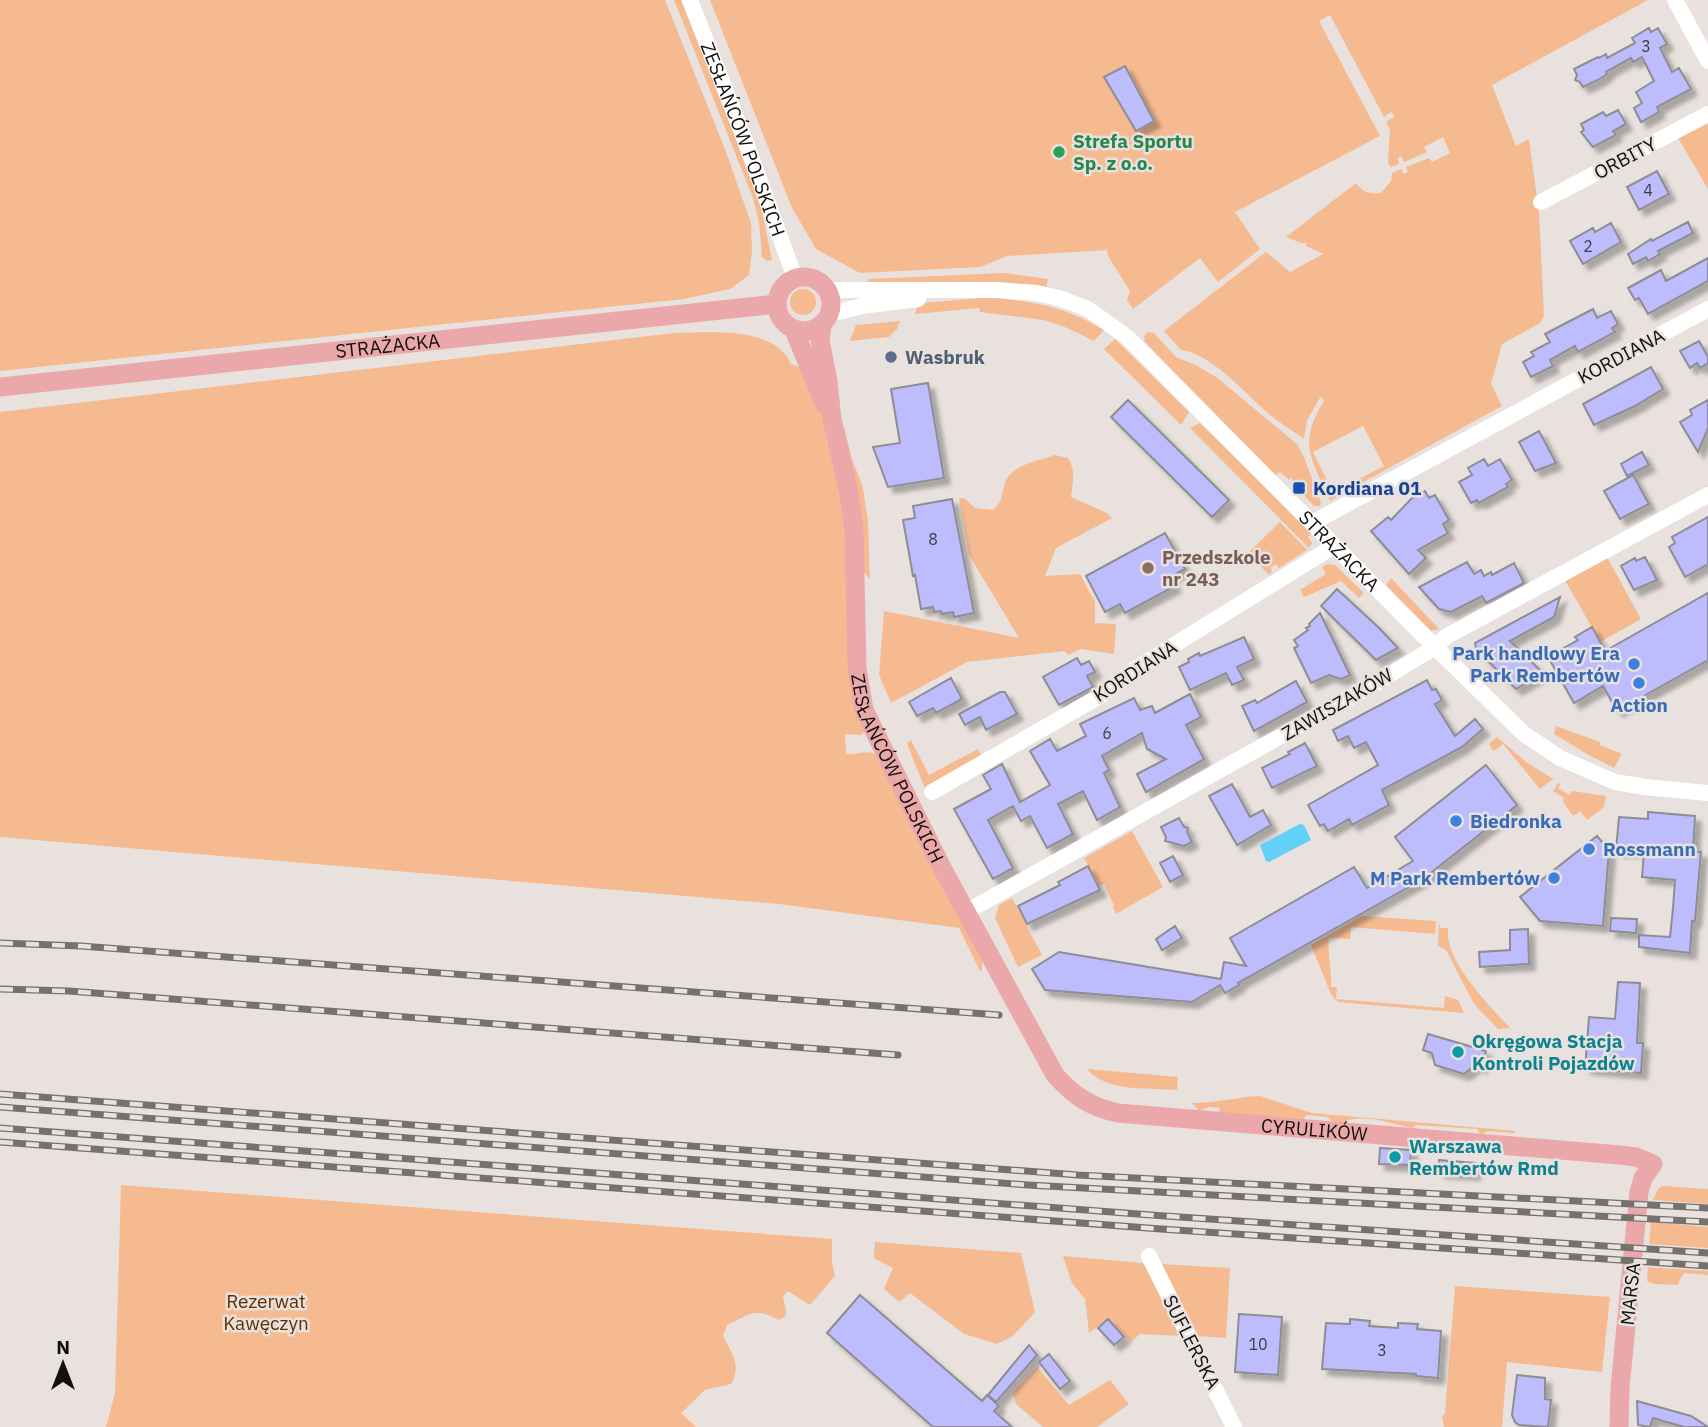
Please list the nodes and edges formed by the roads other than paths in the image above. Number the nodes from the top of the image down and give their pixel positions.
1 (690, 0) edge
2 (1675, 0) edge
3 (1708, 61) edge
4 (1708, 114) edge
5 (1541, 202) dead end
6 (795, 278) junction
7 (828, 290) junction
8 (983, 291) junction
9 (777, 304) junction
10 (1708, 309) edge
11 (826, 319) junction
12 (794, 330) junction
13 (0, 387) edge
14 (832, 419) junction
15 (1708, 495) edge
16 (1312, 523) junction
17 (1334, 546) junction
18 (1435, 647) junction
19 (932, 792) dead end
20 (1708, 793) edge
21 (966, 912) junction
22 (1064, 1085) joint
23 (1653, 1164) joint
24 (1149, 1256) dead end
25 (1234, 1427) edge
26 (1619, 1427) edge

1 - 6 street, ZESŁAŃCÓW POLSKICH
2 - 3 street
4 - 5 street, ORBITY
6 - 7 main road
6 - 9 main road
7 - 8 street, STRAŻACKA
7 - 11 main road
8 - 11 street, STRAŻACKA
8 - 16 street, STRAŻACKA
9 - 12 main road
9 - 13 main road, STRAŻACKA
10 - 16 street, KORDIANA
11 - 12 main road
11 - 14 main road, ZESŁAŃCÓW POLSKICH
12 - 14 main road, ZESŁAŃCÓW POLSKICH
14 - 21 main road, ZESŁAŃCÓW POLSKICH
15 - 18 street, ZAWISZAKÓW
16 - 17 street, STRAŻACKA
17 - 18 street, STRAŻACKA
17 - 19 street, KORDIANA
18 - 20 street, STRAŻACKA
18 - 21 street, ZAWISZAKÓW
21 - 22 main road, ZESŁAŃCÓW POLSKICH
22 - 23 main road, CYRULIKÓW
23 - 26 main road, MARSA
24 - 25 street, SUFLERSKA

